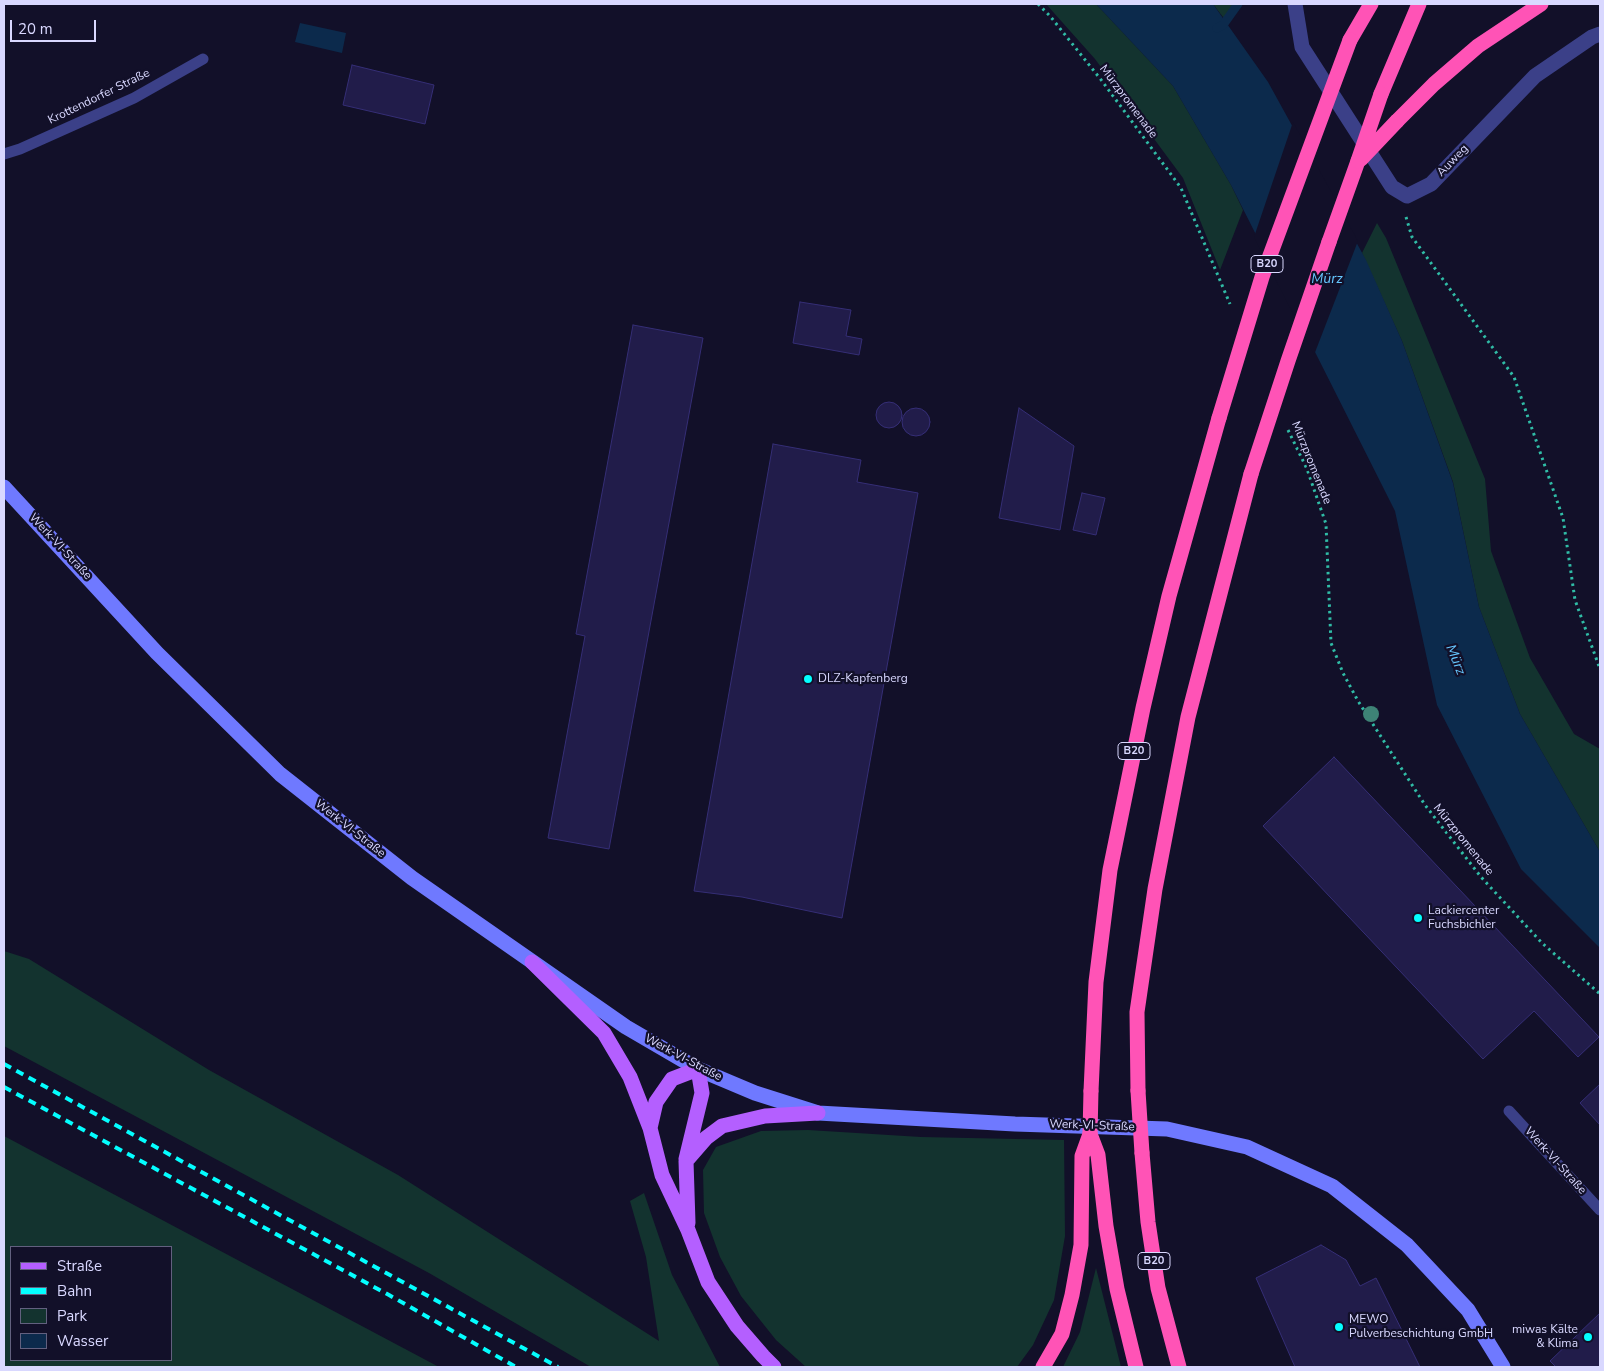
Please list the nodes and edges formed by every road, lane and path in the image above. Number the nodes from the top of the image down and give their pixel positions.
1 (1038, 4) edge
2 (1295, 4) edge
3 (1358, 4) edge
4 (1371, 4) edge
5 (1419, 4) edge
6 (1541, 4) edge
7 (1600, 34) edge
8 (1350, 40) junction
9 (203, 59) dead end
10 (4, 154) edge
11 (1358, 162) junction
12 (1407, 196) junction
13 (1232, 310) dead end
14 (1286, 425) dead end
15 (4, 487) edge
16 (1600, 669) edge
17 (532, 962) junction
18 (1600, 994) edge
19 (698, 1068) junction
20 (1509, 1111) dead end
21 (818, 1113) junction
22 (650, 1128) junction
23 (1090, 1134) junction
24 (686, 1161) junction
25 (1600, 1210) edge
26 (688, 1230) junction
27 (774, 1367) edge
28 (1043, 1367) edge
29 (1136, 1367) edge
30 (1179, 1367) edge
31 (1503, 1367) edge

1 - 13 path, Mürzpromenade
2 - 12 street
3 - 8 highway
4 - 8 highway, B20
5 - 11 highway, B20, bridge
6 - 11 highway, bridge
7 - 12 street, Auweg
8 - 23 highway, B20, bridge
9 - 10 lane, Krottendorfer Straße
11 - 30 highway, B20, bridge
12 - 16 path
14 - 18 path, Mürzpromenade
15 - 17 main road, Werk-VI-Straße
17 - 19 main road, Werk-VI-Straße
17 - 22 main road
19 - 21 main road, Werk-VI-Straße
19 - 22 main road
19 - 24 main road
20 - 25 lane, Werk-VI-Straße
21 - 24 main road
21 - 31 main road, Werk-VI-Straße
22 - 26 main road
23 - 28 highway
23 - 29 highway, B20
24 - 26 main road
26 - 27 main road

